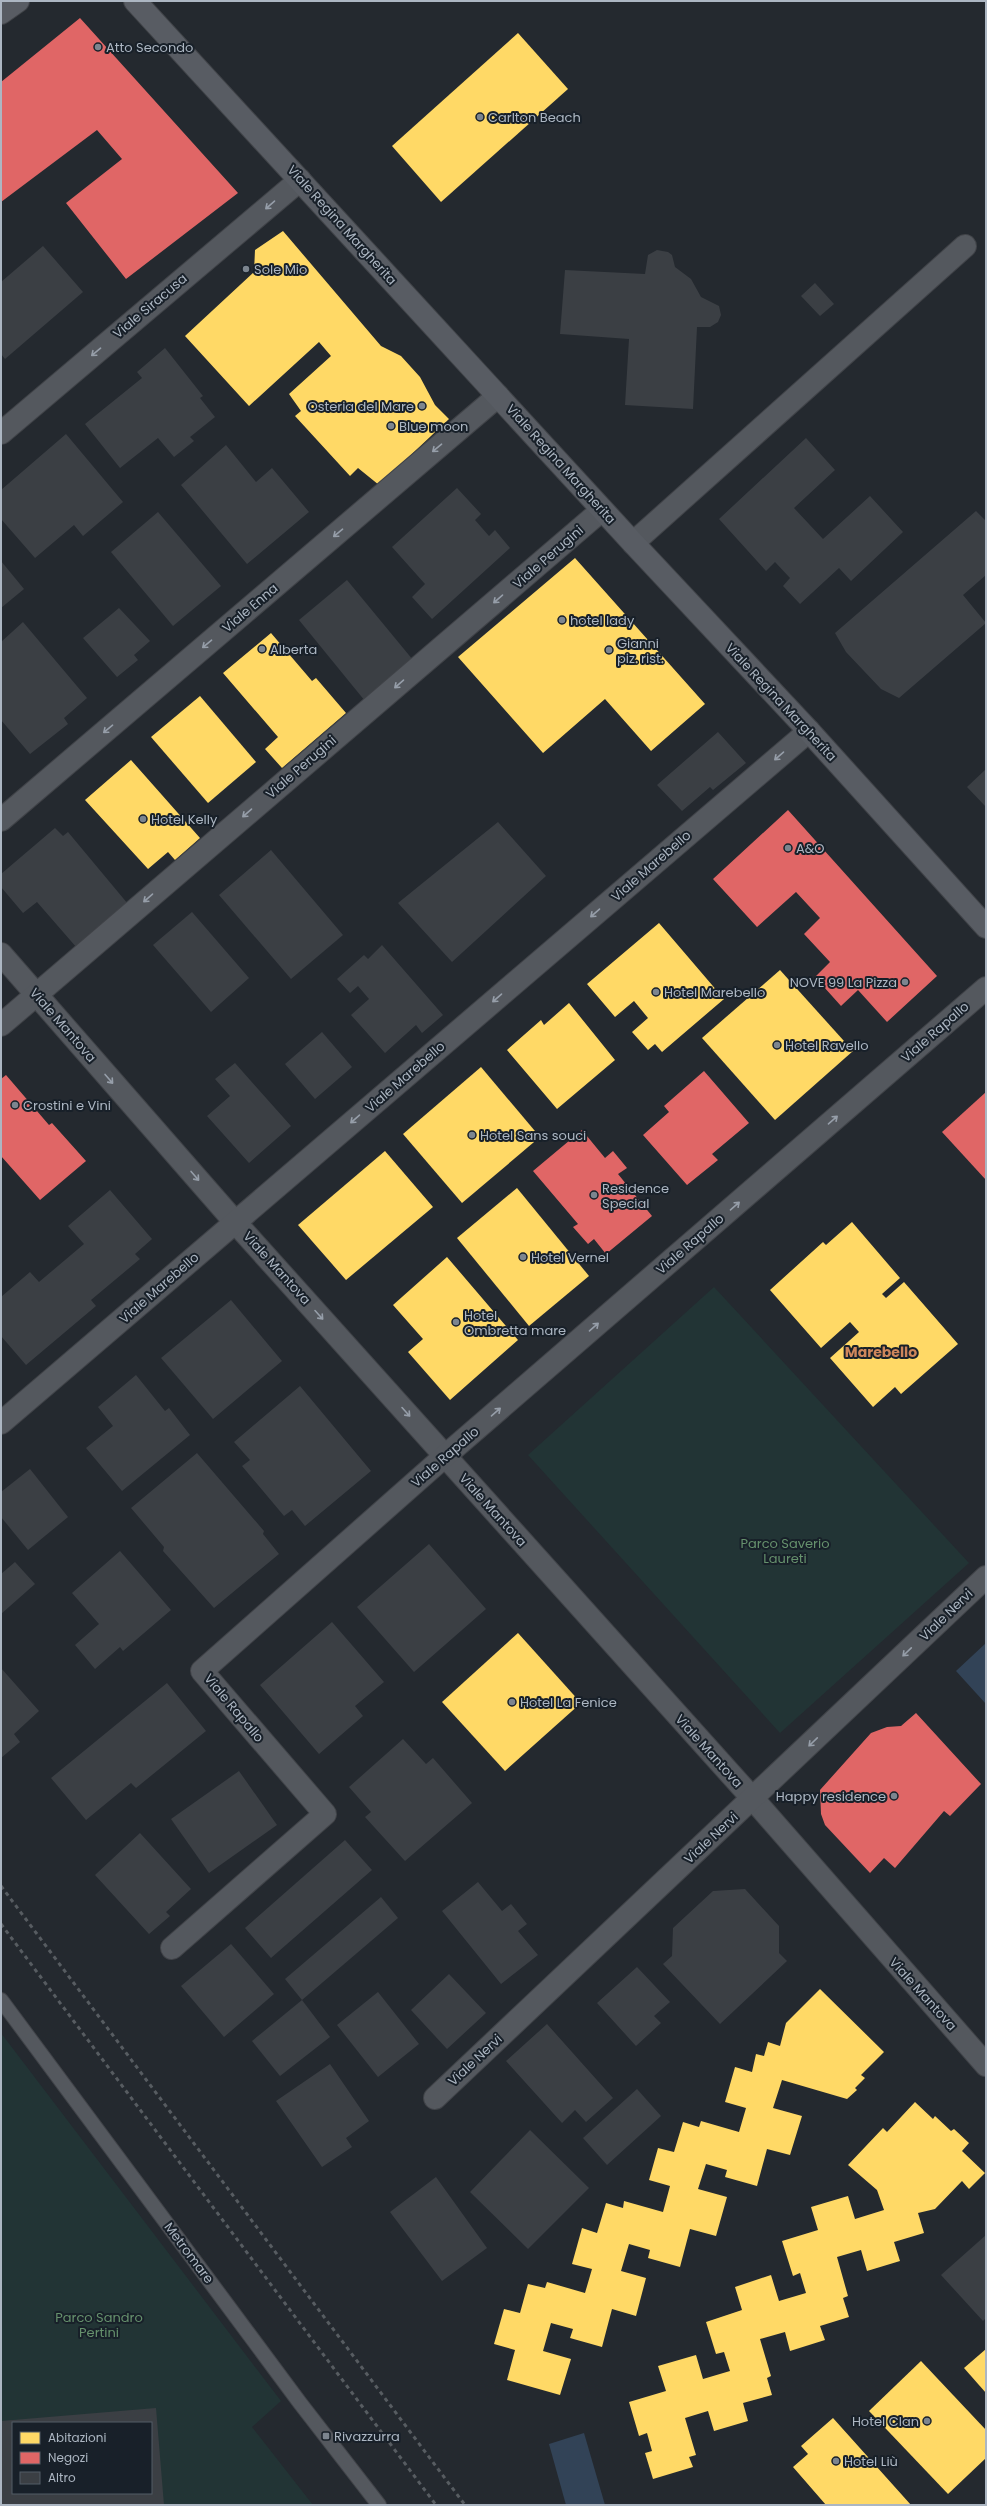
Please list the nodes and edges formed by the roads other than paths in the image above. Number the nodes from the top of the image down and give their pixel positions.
1 (18, 1) edge
2 (135, 1) edge
3 (1, 13) edge
4 (300, 180) junction
5 (965, 246) dead end
6 (498, 396) junction
7 (1, 433) edge
8 (602, 510) junction
9 (633, 543) junction
10 (809, 731) junction
11 (1, 820) edge
12 (986, 927) edge
13 (1, 954) edge
14 (986, 988) edge
15 (36, 994) junction
16 (1, 1025) edge
17 (235, 1222) junction
18 (1, 1423) edge
19 (445, 1456) junction
20 (986, 1577) edge
21 (753, 1800) junction
22 (172, 1948) dead end
23 (1, 2000) edge
24 (986, 2065) edge
25 (435, 2098) dead end
26 (379, 2505) edge

1 - 3 street
2 - 4 street, Viale Regina Margherita
4 - 6 street, Viale Regina Margherita
4 -> 7 street, Viale Siracusa
5 - 9 street
6 - 8 street, Viale Regina Margherita
6 -> 11 street, Viale Enna
8 - 9 street, Viale Regina Margherita
8 -> 15 street, Viale Perugini
9 - 10 street, Viale Regina Margherita
10 - 12 street, Viale Regina Margherita
10 -> 17 street, Viale Marebello
13 - 15 street, Viale Mantova
19 -> 14 street, Viale Rapallo
15 - 16 street, Viale Perugini
15 -> 17 street, Viale Mantova
17 - 18 street, Viale Marebello
17 -> 19 street, Viale Mantova
19 - 21 street, Viale Mantova
19 - 22 street, Viale Rapallo
20 -> 21 street, Viale Nervi
21 - 24 street, Viale Mantova
21 - 25 street, Viale Nervi
23 - 26 lane, Metromare

